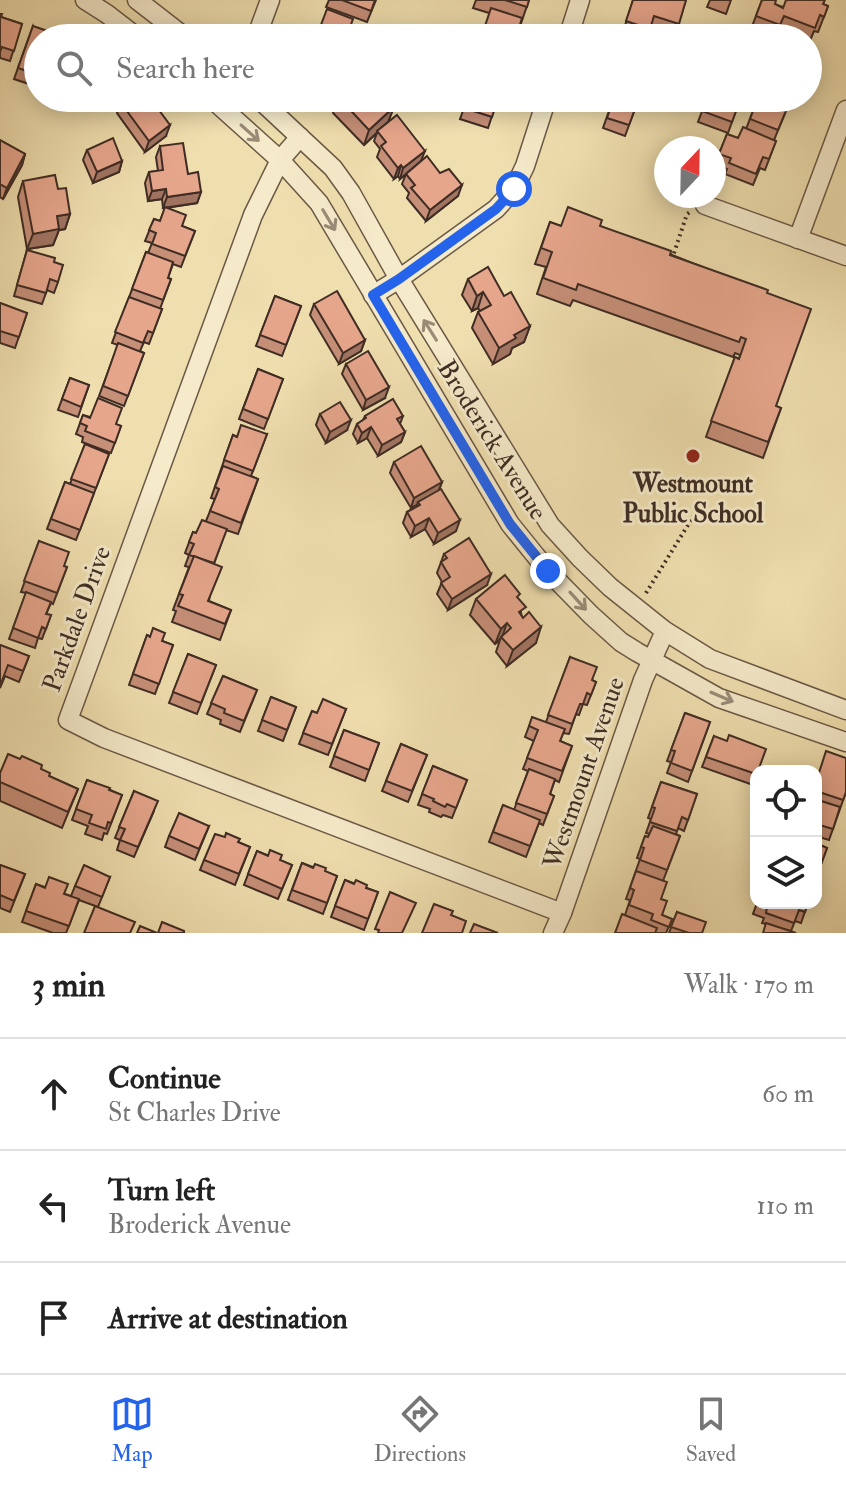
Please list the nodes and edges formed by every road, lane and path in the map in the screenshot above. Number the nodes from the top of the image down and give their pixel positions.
1 (85, 0) edge
2 (137, 0) edge
3 (270, 0) edge
4 (580, 0) edge
5 (120, 24) edge
6 (168, 24) edge
7 (261, 24) edge
8 (572, 24) edge
9 (846, 110) edge
10 (230, 112) edge
11 (273, 112) edge
12 (542, 112) edge
13 (300, 137) junction
14 (280, 160) junction
15 (699, 208) edge
16 (713, 208) edge
17 (798, 239) junction
18 (658, 251) edge
19 (846, 256) edge
20 (399, 279) junction
21 (373, 295) junction
22 (696, 512) dead end
23 (636, 608) junction
24 (665, 631) junction
25 (653, 661) junction
26 (846, 710) edge
27 (846, 742) edge
28 (562, 913) junction
29 (553, 933) edge

1 - 5 street
2 - 6 street
3 - 7 street
4 - 8 street
9 - 17 street
10 -> 14 street, Broderick Avenue
11 - 13 street, Broderick Avenue
12 - 20 street
13 - 14 street, Parkdale Drive
13 - 20 street, Broderick Avenue
14 -> 21 street, Broderick Avenue
14 - 28 street, Parkdale Drive
15 - 18 path
16 - 17 street
17 - 19 street
20 - 21 street
23 -> 20 street, Broderick Avenue
21 -> 25 street, Broderick Avenue
22 - 23 path
23 - 24 street, Broderick Avenue
24 - 25 street, Westmount Avenue
24 - 26 street, Broderick Avenue
25 -> 27 street, Broderick Avenue
25 - 28 street, Westmount Avenue
28 - 29 street, Westmount Avenue

